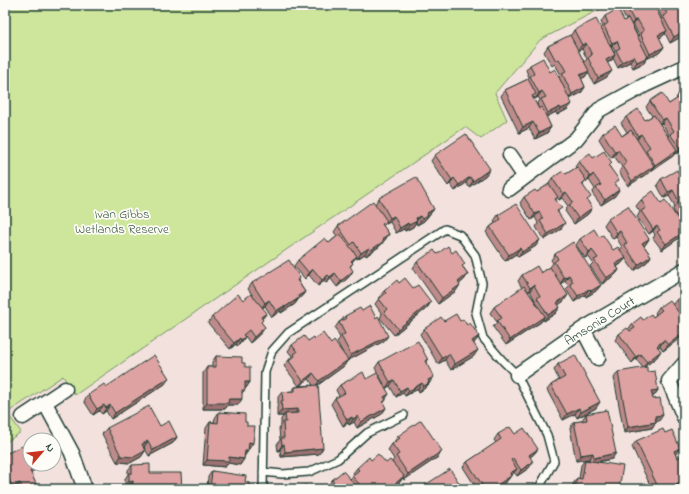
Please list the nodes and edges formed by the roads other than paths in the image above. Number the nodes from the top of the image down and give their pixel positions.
1 (684, 67) edge
2 (510, 155) dead end
3 (525, 177) junction
4 (509, 189) dead end
5 (684, 270) edge
6 (583, 329) junction
7 (598, 358) dead end
8 (684, 364) edge
9 (517, 374) junction
10 (65, 388) dead end
11 (45, 403) junction
12 (404, 416) dead end
13 (23, 417) dead end
14 (684, 417) edge
15 (263, 472) junction
16 (85, 489) edge
17 (263, 489) edge
18 (536, 489) edge

1 - 3 street
2 - 3 street
3 - 4 street
5 - 6 street, Amsonia Court
6 - 7 street
6 - 9 street, Amsonia Court
8 - 14 street
9 - 15 lane
9 - 18 lane
10 - 11 street
11 - 13 street
11 - 16 street
12 - 15 lane
15 - 17 lane

